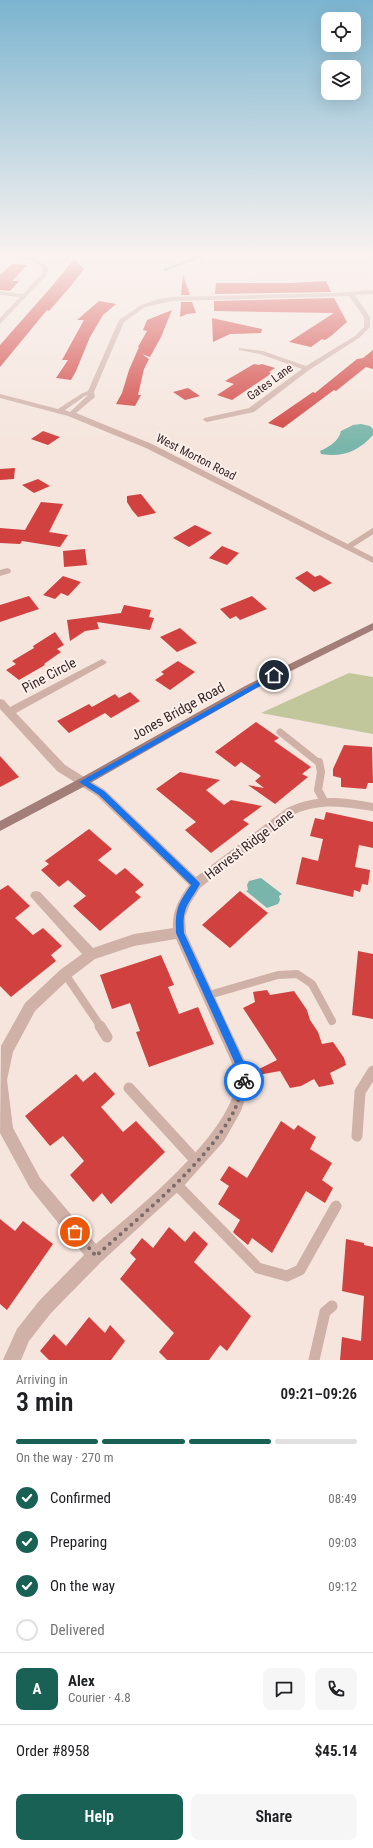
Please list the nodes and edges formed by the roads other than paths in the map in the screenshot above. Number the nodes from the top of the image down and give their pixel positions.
1 (123, 319) edge
2 (368, 319) edge
3 (242, 349) dead end
4 (308, 369) junction
5 (92, 392) junction
6 (0, 396) edge
7 (59, 411) junction
8 (71, 414) junction
9 (207, 420) dead end
10 (373, 531) edge
11 (348, 548) junction
12 (373, 560) edge
13 (373, 626) edge
14 (102, 662) dead end
15 (0, 703) edge
16 (9, 712) junction
17 (280, 732) dead end
18 (83, 782) junction
19 (324, 801) junction
20 (373, 807) edge
21 (0, 826) edge
22 (196, 884) junction
23 (36, 896) dead end
24 (180, 933) junction
25 (91, 955) junction
26 (65, 974) junction
27 (208, 995) junction
28 (332, 1021) dead end
29 (107, 1037) dead end
30 (3, 1051) edge
31 (373, 1071) edge
32 (0, 1080) edge
33 (129, 1088) dead end
34 (357, 1136) dead end
35 (196, 1161) junction
36 (176, 1184) junction
37 (336, 1206) dead end
38 (96, 1256) junction
39 (332, 1306) dead end
40 (12, 1360) edge
41 (314, 1360) edge

1 - 5 street
2 - 4 street, Gates Lane
3 - 4 street
4 - 9 street, Gates Lane
5 - 7 street
5 - 8 street
6 - 7 street, West Morton Road
7 - 8 street, West Morton Road
8 - 11 street, West Morton Road
10 - 11 lane
11 - 12 street, West Morton Road
13 - 18 main road, Jones Bridge Road
14 - 16 street, Pine Circle
15 - 16 street, Harvest Ridge Lane
16 - 18 street, Harvest Ridge Lane
17 - 19 lane
18 - 21 main road, Jones Bridge Road
18 - 22 street, Harvest Ridge Lane
19 - 20 street, Harvest Ridge Lane
19 - 22 street, Harvest Ridge Lane
22 - 24 street, Harvest Ridge Lane
23 - 25 street
24 - 25 street
24 - 27 street, Harvest Ridge Lane
25 - 26 street
26 - 29 lane
26 - 30 street
27 - 28 lane
27 - 35 street, Harvest Ridge Lane
30 - 32 street
31 - 34 lane
32 - 38 street
33 - 35 lane
35 - 36 street, Harvest Ridge Lane
36 - 37 lane
36 - 38 street, Harvest Ridge Lane
38 - 40 street, Harvest Ridge Lane
39 - 41 lane

